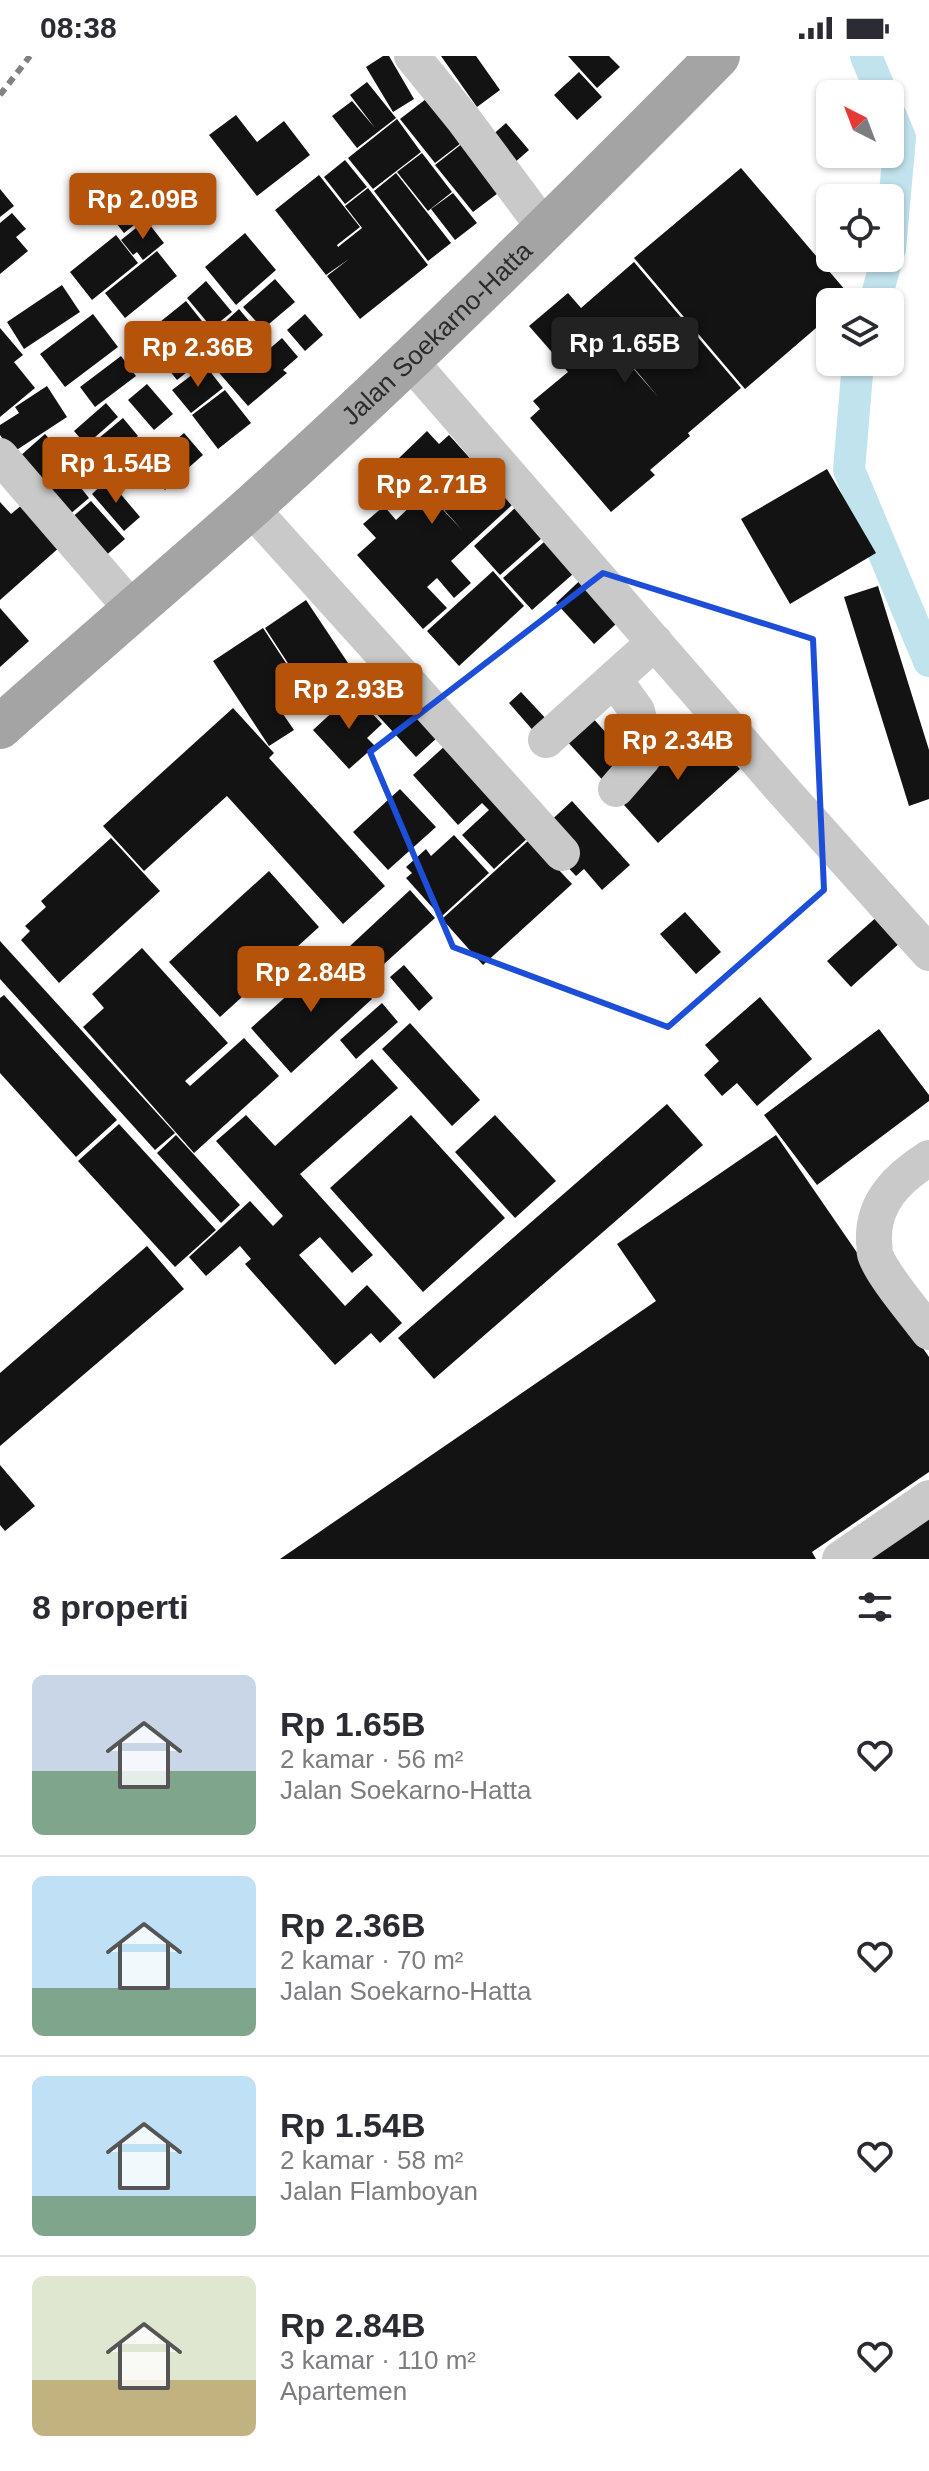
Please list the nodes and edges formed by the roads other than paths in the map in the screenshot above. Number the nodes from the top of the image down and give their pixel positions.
1 (412, 56) edge
2 (718, 56) edge
3 (546, 230) junction
4 (409, 360) junction
5 (0, 456) edge
6 (250, 507) junction
7 (132, 609) junction
8 (655, 642) junction
9 (614, 679) junction
10 (0, 727) edge
11 (546, 740) dead end
12 (616, 789) dead end
13 (562, 853) dead end
14 (929, 953) edge
15 (929, 1158) edge
16 (929, 1332) edge
17 (929, 1498) edge
18 (840, 1559) edge

1 - 3 street
2 - 3 main road, Jalan Soekarno-Hatta
3 - 4 main road, Jalan Soekarno-Hatta
4 - 6 main road, Jalan Soekarno-Hatta
4 - 8 street
5 - 7 street
6 - 7 main road, Jalan Soekarno-Hatta
6 - 13 street
7 - 10 main road, Jalan Soekarno-Hatta
8 - 9 street
8 - 14 street
9 - 11 street
9 - 12 street
15 - 16 street
17 - 18 street

